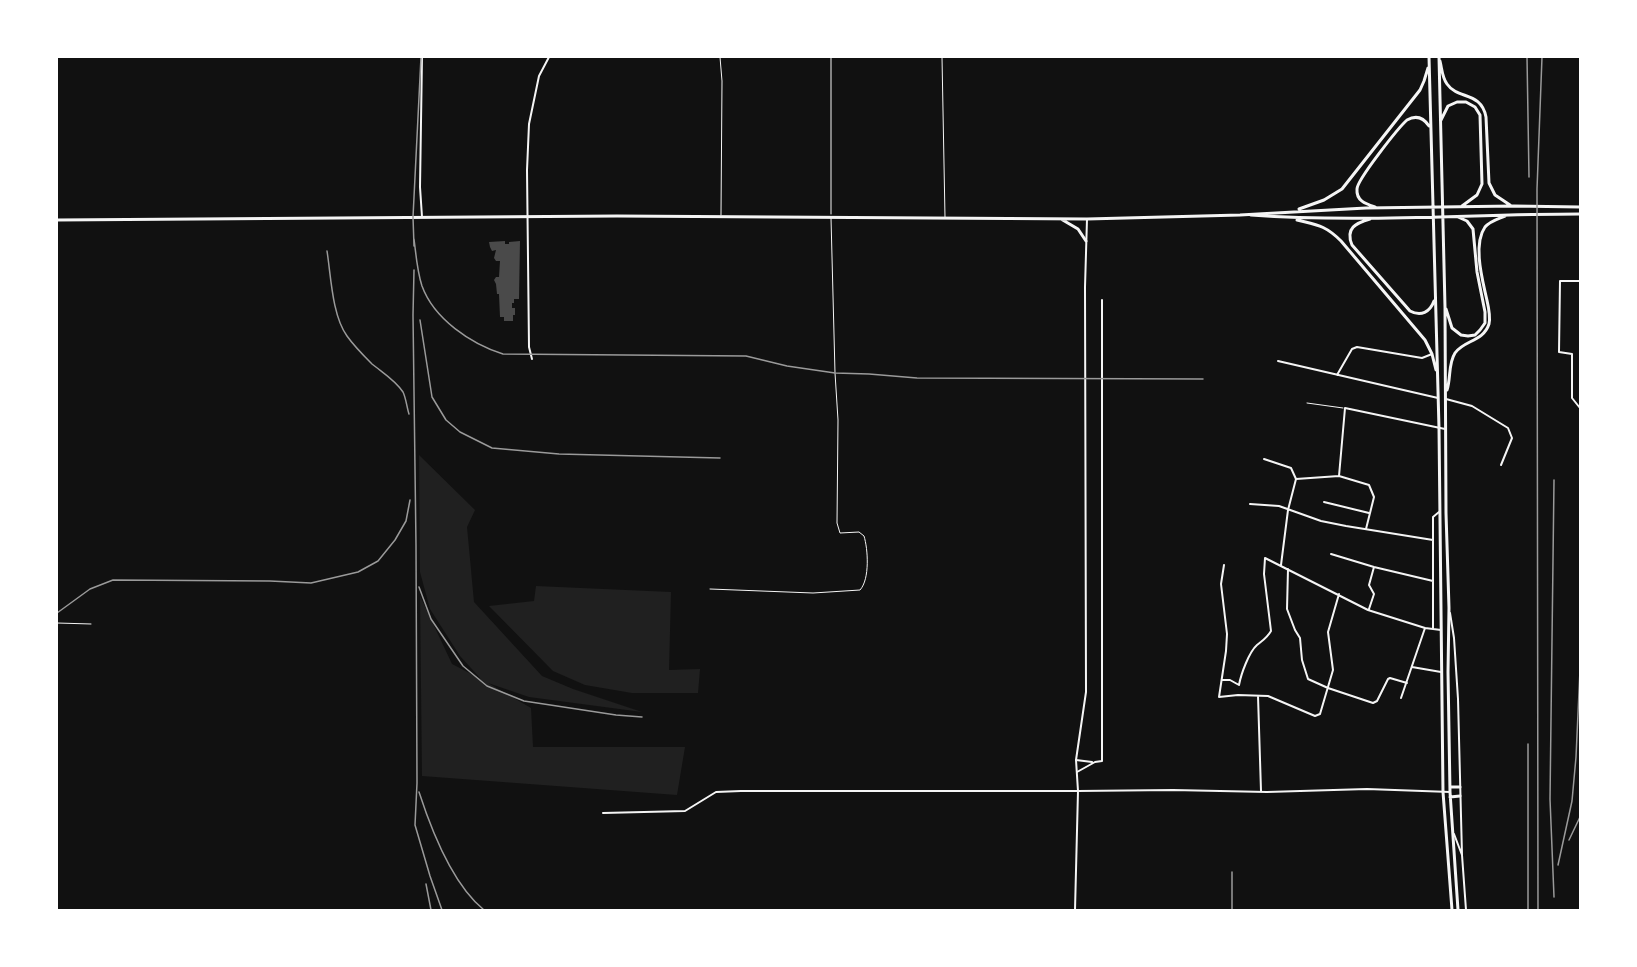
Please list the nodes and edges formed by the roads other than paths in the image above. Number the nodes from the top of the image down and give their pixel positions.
1 (422, 57) edge
2 (549, 57) edge
3 (720, 57) edge
4 (831, 57) edge
5 (942, 57) edge
6 (1429, 57) edge
7 (1439, 57) edge
8 (1431, 128) junction
9 (1441, 128) junction
10 (1513, 206) junction
11 (1462, 207) junction
12 (1580, 207) edge
13 (1380, 208) junction
14 (1293, 211) junction
15 (1240, 214) junction
16 (1511, 214) junction
17 (1580, 214) edge
18 (529, 216) junction
19 (721, 216) junction
20 (1456, 216) junction
21 (422, 217) junction
22 (831, 217) junction
23 (945, 218) junction
24 (1059, 218) junction
25 (1292, 218) junction
26 (1374, 218) junction
27 (1087, 219) junction
28 (57, 220) edge
29 (1086, 241) junction
30 (1580, 281) edge
31 (1436, 297) junction
32 (1102, 300) dead end
33 (1445, 307) junction
34 (1432, 354) junction
35 (532, 358) dead end
36 (1278, 361) dead end
37 (1337, 375) junction
38 (1438, 378) junction
39 (1446, 391) junction
40 (1438, 398) junction
41 (1446, 399) junction
42 (1307, 402) dead end
43 (1345, 408) junction
44 (1580, 415) edge
45 (1439, 428) junction
46 (1445, 429) junction
47 (1264, 459) dead end
48 (1501, 465) dead end
49 (1339, 476) junction
50 (1296, 480) junction
51 (1324, 502) dead end
52 (1250, 504) dead end
53 (1288, 510) junction
54 (1440, 511) junction
55 (1369, 513) junction
56 (1366, 529) junction
57 (1433, 540) junction
58 (1331, 554) dead end
59 (1224, 565) dead end
60 (1281, 566) junction
61 (1374, 567) junction
62 (1288, 569) junction
63 (1433, 582) junction
64 (710, 589) dead end
65 (1339, 594) junction
66 (1449, 608) junction
67 (1368, 610) junction
68 (57, 623) edge
69 (91, 624) dead end
70 (1425, 628) junction
71 (1433, 629) junction
72 (1441, 630) junction
73 (1412, 667) junction
74 (1442, 672) junction
75 (1222, 680) junction
76 (1407, 683) junction
77 (1239, 685) junction
78 (1329, 688) junction
79 (1238, 695) junction
80 (1258, 696) junction
81 (1401, 698) dead end
82 (1076, 760) junction
83 (1095, 762) junction
84 (1077, 772) junction
85 (1460, 787) junction
86 (1450, 789) junction
87 (1078, 790) junction
88 (1261, 791) junction
89 (1443, 792) junction
90 (1460, 796) junction
91 (1450, 797) junction
92 (603, 813) dead end
93 (1452, 830) junction
94 (1462, 855) junction
95 (1075, 910) edge
96 (1452, 910) edge
97 (1458, 910) edge
98 (1466, 910) edge

1 - 21 street
2 - 18 street
3 - 19 lane
4 - 22 lane
5 - 23 lane
6 - 8 main road
6 - 14 main road
7 - 9 main road
7 - 10 main road
8 - 13 main road
8 - 31 main road
9 - 11 main road
9 - 33 main road
10 - 11 main road
10 - 12 main road
11 - 13 main road
13 - 14 main road
14 - 15 main road
15 - 25 main road
15 - 27 main road
16 - 17 main road
16 - 20 main road
16 - 39 main road
18 - 19 main road
18 - 21 main road
18 - 35 street
19 - 22 main road
20 - 26 main road
20 - 33 main road
21 - 28 main road
22 - 23 main road
22 - 64 lane
23 - 24 main road
24 - 27 main road
24 - 29 main road
25 - 26 main road
25 - 34 main road
26 - 31 main road
27 - 29 street
29 - 82 street
30 - 44 street
31 - 38 main road
32 - 83 street
33 - 39 main road
34 - 37 street
34 - 38 main road
36 - 37 street
37 - 40 street
38 - 40 main road
39 - 41 main road
40 - 45 main road
41 - 46 main road
41 - 48 street
42 - 43 lane
43 - 45 street
43 - 49 street
45 - 46 street
45 - 54 main road
46 - 66 main road
47 - 50 street
49 - 50 street
49 - 55 street
50 - 53 street
51 - 55 street
52 - 53 street
53 - 56 street
53 - 60 street
54 - 57 street
54 - 72 main road
55 - 56 street
56 - 57 street
57 - 63 street
58 - 61 street
59 - 75 street
60 - 62 street
60 - 77 street
61 - 63 street
61 - 67 street
62 - 65 street
62 - 78 street
63 - 71 street
65 - 67 street
65 - 78 street
66 - 85 street
66 - 86 main road
67 - 70 street
68 - 69 lane
70 - 71 street
70 - 73 street
71 - 72 street
72 - 74 main road
73 - 74 street
73 - 76 street
74 - 89 main road
75 - 77 street
75 - 79 street
76 - 78 street
76 - 81 street
77 - 79 street
78 - 80 street
79 - 80 street
80 - 88 street
82 - 83 street
82 - 84 street
83 - 84 street
84 - 87 street
85 - 86 main road
85 - 90 street
86 - 89 street
86 - 91 main road
87 - 88 street
87 - 92 street
87 - 95 street
88 - 89 street
89 - 96 main road
90 - 91 main road
90 - 94 street
91 - 93 main road
93 - 94 street
93 - 97 main road
94 - 98 street

